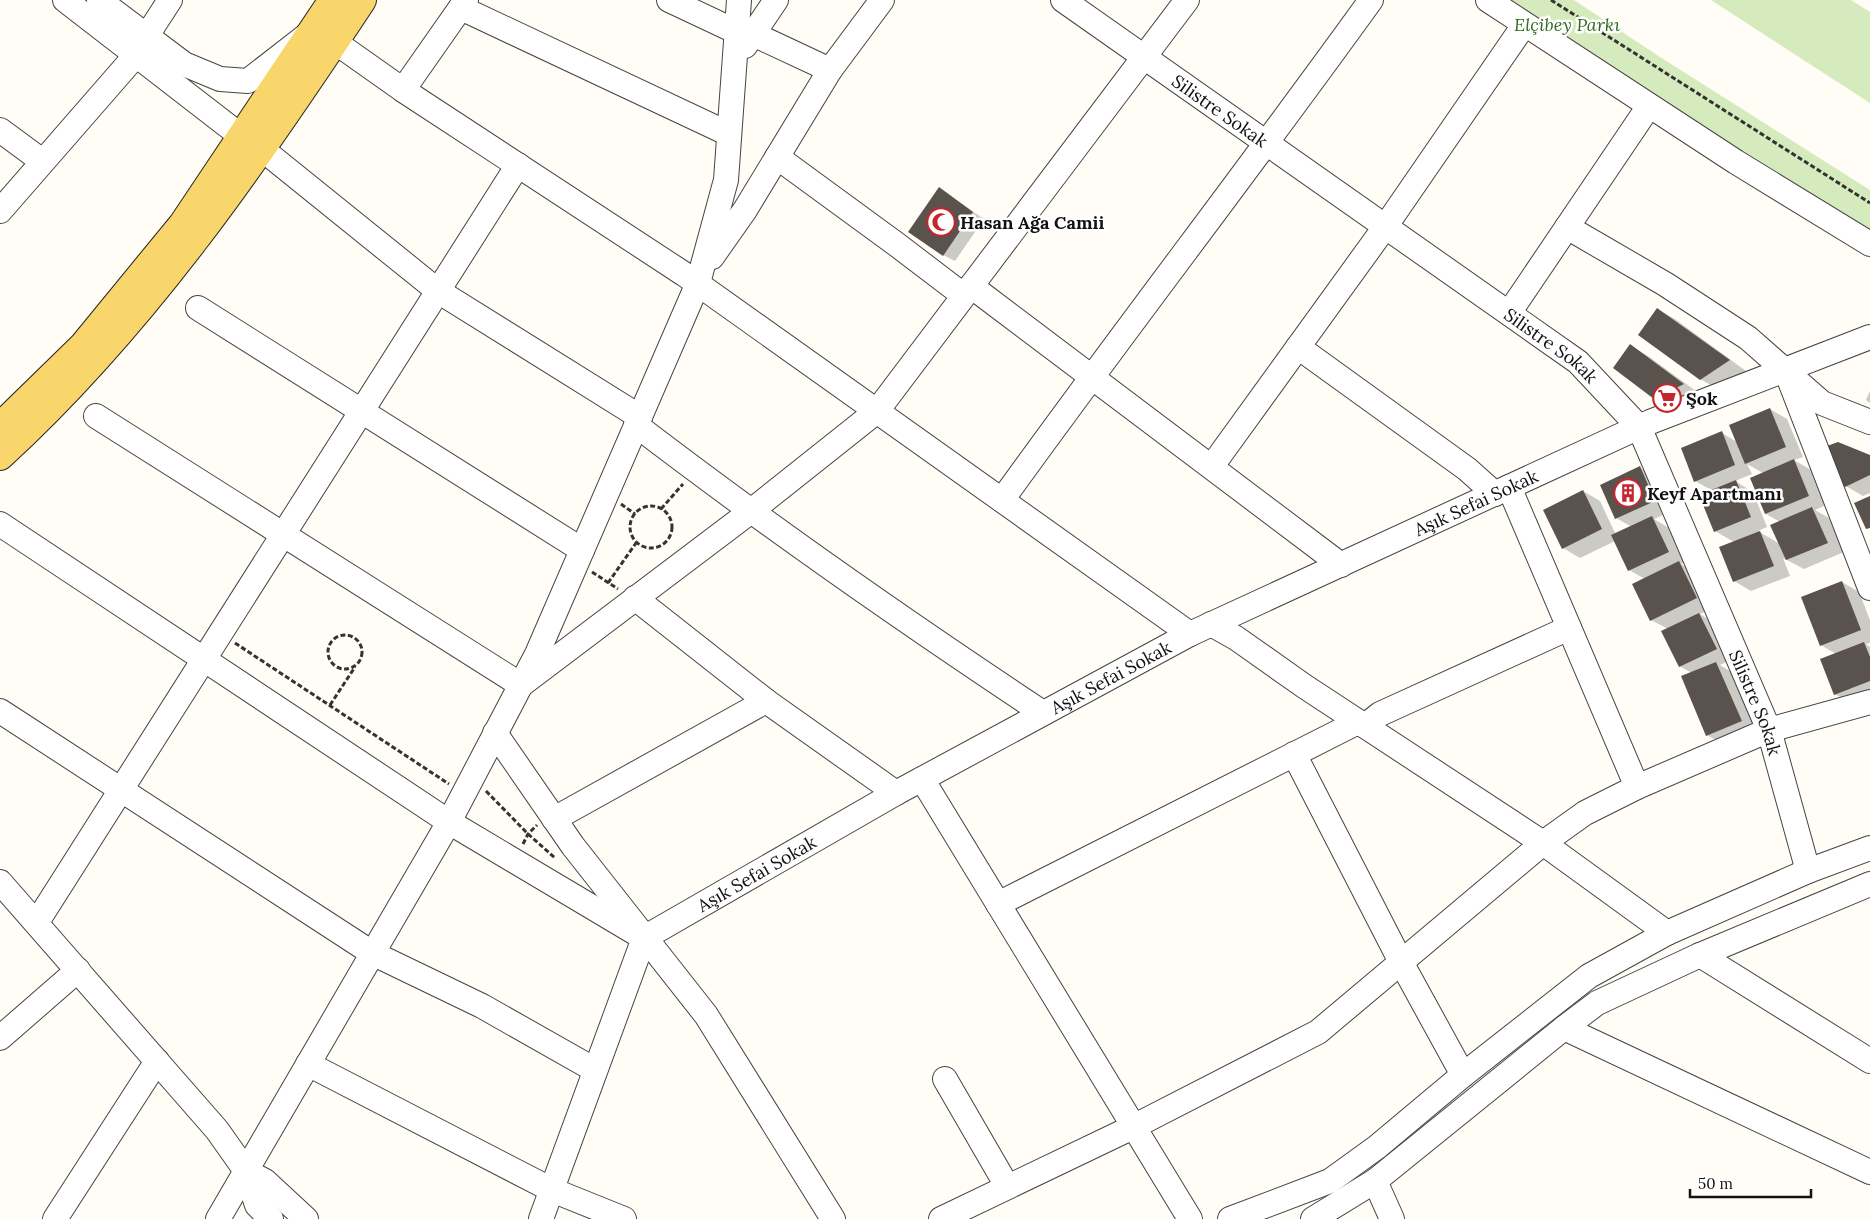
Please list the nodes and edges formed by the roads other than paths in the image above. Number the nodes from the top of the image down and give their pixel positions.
1 (65, 0) edge
2 (99, 0) edge
3 (170, 0) edge
4 (332, 0) edge
5 (362, 0) edge
6 (669, 0) edge
7 (739, 0) edge
8 (776, 0) edge
9 (882, 0) edge
10 (1063, 0) edge
11 (1187, 0) edge
12 (1371, 0) edge
13 (1488, 0) edge
14 (464, 4) edge
15 (1524, 25) junction
16 (745, 33) junction
17 (323, 37) junction
18 (141, 46) junction
19 (1142, 57) junction
20 (830, 70) junction
21 (403, 90) junction
22 (1649, 106) junction
23 (0, 130) edge
24 (729, 134) junction
25 (1267, 144) junction
26 (255, 146) junction
27 (777, 157) junction
28 (42, 161) junction
29 (518, 165) junction
30 (0, 211) edge
31 (1385, 227) junction
32 (1567, 227) junction
33 (1870, 244) edge
34 (699, 278) junction
35 (438, 291) junction
36 (967, 291) junction
37 (198, 308) dead end
38 (1509, 313) junction
39 (1870, 337) edge
40 (1298, 346) junction
41 (1786, 370) junction
42 (1090, 376) junction
43 (877, 411) junction
44 (361, 412) junction
45 (96, 416) dead end
46 (638, 421) junction
47 (1870, 422) edge
48 (0, 427) edge
49 (1639, 427) junction
50 (0, 456) edge
51 (1212, 466) junction
52 (1502, 490) junction
53 (1002, 500) junction
54 (750, 512) junction
55 (0, 524) edge
56 (284, 533) junction
57 (580, 556) junction
58 (1341, 565) junction
59 (1870, 588) edge
60 (634, 599) junction
61 (1569, 628) junction
62 (1201, 629) junction
63 (204, 659) junction
64 (521, 685) junction
65 (766, 701) junction
66 (1870, 702) edge
67 (0, 711) edge
68 (1043, 713) junction
69 (1362, 724) junction
70 (1769, 730) junction
71 (495, 733) junction
72 (1294, 754) junction
73 (922, 779) junction
74 (1637, 787) junction
75 (121, 789) junction
76 (896, 793) junction
77 (554, 819) junction
78 (449, 822) junction
79 (1543, 842) junction
80 (1870, 848) edge
81 (1808, 871) junction
82 (0, 882) edge
83 (1870, 884) edge
84 (998, 904) junction
85 (37, 922) junction
86 (1667, 933) junction
87 (644, 938) junction
88 (372, 953) junction
89 (1700, 955) junction
90 (1401, 962) junction
91 (78, 970) junction
92 (1564, 1028) junction
93 (0, 1038) edge
94 (157, 1061) junction
95 (1870, 1061) edge
96 (308, 1064) junction
97 (595, 1070) junction
98 (1463, 1075) junction
99 (945, 1079) dead end
100 (1133, 1127) junction
101 (246, 1171) junction
102 (1870, 1172) edge
103 (1375, 1181) junction
104 (1007, 1186) junction
105 (552, 1190) junction
106 (55, 1219) edge
107 (218, 1219) edge
108 (271, 1219) edge
109 (306, 1219) edge
110 (541, 1219) edge
111 (624, 1219) edge
112 (833, 1219) edge
113 (941, 1219) edge
114 (1190, 1219) edge
115 (1230, 1219) edge
116 (1313, 1219) edge
117 (1392, 1219) edge

1 - 18 street
2 - 18 street
3 - 18 street
4 - 17 main road
5 - 17 main road
6 - 16 street
7 - 16 street
8 - 16 street
9 - 20 street
10 - 19 street, Silistre Sokak
11 - 19 street
12 - 25 street
13 - 15 street
14 - 21 street
14 - 24 street
15 - 22 street
15 - 31 street
16 - 20 street
16 - 24 street
17 - 18 street
17 - 21 street
17 - 26 main road
18 - 26 street
18 - 28 street
19 - 25 street, Silistre Sokak
19 - 36 street
20 - 27 street
21 - 29 street
22 - 32 street
22 - 33 street
23 - 28 street
24 - 34 street
25 - 31 street, Silistre Sokak
25 - 42 street
26 - 35 street
26 - 48 main road
26 - 50 main road
27 - 34 street
27 - 36 street
28 - 30 street
29 - 34 street
29 - 35 street
31 - 38 street, Silistre Sokak
31 - 40 street
32 - 38 street
32 - 41 street
34 - 43 street
34 - 46 street
35 - 44 street
35 - 46 street
36 - 42 street
36 - 43 street
37 - 44 street
38 - 49 street, Silistre Sokak
39 - 41 street, Aşık Sefai Sokak
40 - 51 street
40 - 52 street
41 - 47 street
41 - 49 street, Aşık Sefai Sokak
41 - 59 street
42 - 51 street
42 - 53 street
43 - 53 street
43 - 54 street
44 - 56 street
44 - 57 street
45 - 56 street
46 - 54 street
46 - 57 street
49 - 52 street, Aşık Sefai Sokak
49 - 70 street, Silistre Sokak
51 - 58 street
52 - 58 street, Aşık Sefai Sokak
52 - 61 street
53 - 62 street
54 - 60 street
54 - 68 street
55 - 63 street
56 - 63 street
56 - 64 street
57 - 64 street
58 - 62 street, Aşık Sefai Sokak
60 - 64 street
60 - 65 street
61 - 69 street
61 - 74 street
62 - 68 street, Aşık Sefai Sokak
62 - 69 street
63 - 75 street
63 - 78 street
64 - 71 street
65 - 76 street
65 - 77 street
66 - 70 street
67 - 75 street
68 - 73 street, Aşık Sefai Sokak
69 - 72 street
69 - 79 street
70 - 74 street
70 - 81 street, Silistre Sokak
71 - 77 street
71 - 78 street
72 - 84 street
72 - 90 street
73 - 76 street, Aşık Sefai Sokak
73 - 84 street
74 - 79 street
75 - 85 street
75 - 88 street
76 - 87 street, Aşık Sefai Sokak
77 - 87 street
78 - 87 street
78 - 88 street
79 - 86 street
79 - 90 street
80 - 81 street
81 - 86 street
82 - 85 street
83 - 89 street
84 - 100 street
85 - 91 street
86 - 98 street
87 - 97 street
87 - 112 street
88 - 96 street
88 - 97 street
89 - 92 street
89 - 95 street
90 - 98 street
90 - 100 street
91 - 93 street
91 - 94 street
92 - 102 street
92 - 103 street
94 - 101 street
94 - 106 street
96 - 101 street
96 - 105 street
97 - 105 street
98 - 115 street
99 - 104 street
100 - 104 street
100 - 114 street
101 - 107 street
101 - 108 street
101 - 109 street
103 - 116 street
103 - 117 street
104 - 113 street
105 - 110 street
105 - 111 street

